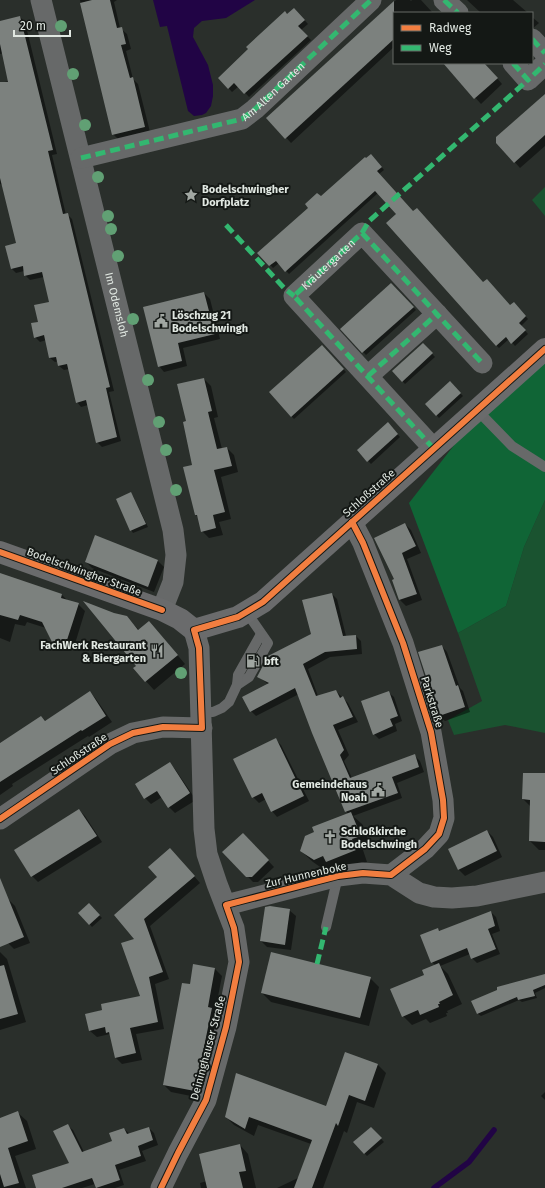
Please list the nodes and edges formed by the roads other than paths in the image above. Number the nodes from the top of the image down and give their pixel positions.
1 (42, 0) edge
2 (371, 0) edge
3 (444, 0) edge
4 (457, 12) edge
5 (533, 40) edge
6 (545, 53) edge
7 (513, 64) edge
8 (545, 64) edge
9 (81, 158) junction
10 (436, 314) junction
11 (545, 349) edge
12 (482, 363) dead end
13 (368, 376) junction
14 (477, 410) junction
15 (434, 449) junction
16 (545, 467) edge
17 (352, 522) junction
18 (0, 552) edge
19 (162, 610) junction
20 (247, 613) junction
21 (194, 630) junction
22 (201, 720) junction
23 (0, 819) edge
24 (391, 875) junction
25 (338, 876) junction
26 (545, 882) edge
27 (226, 905) junction
28 (326, 927) dead end
29 (161, 1188) edge

1 - 9 street, Im Odemsloh
2 - 9 street, Am Alten Garten
3 - 4 street
5 - 6 street
7 - 8 street
9 - 19 street, Im Odemsloh
10 - 12 street, Kräutergarten
10 - 13 street
10 - 13 street, Kräutergarten
11 - 14 street, Schloßstraße
13 - 15 street, Kräutergarten
14 - 15 street, Schloßstraße
14 - 16 lane
15 - 17 street, Schloßstraße
17 - 20 street, Schloßstraße
17 - 24 street, Parkstraße
18 - 19 street, Bodelschwingher Straße
19 - 21 street, Bodelschwingher Straße
20 - 21 street, Schloßstraße
20 - 22 lane
21 - 22 street, Deininghauser Straße
22 - 23 street, Schloßstraße
22 - 27 street, Deininghauser Straße
24 - 25 street, Zur Hunnenboke
24 - 26 street, Zur Hunnenboke
25 - 27 street, Zur Hunnenboke
25 - 28 lane
27 - 29 street, Deininghauser Straße

